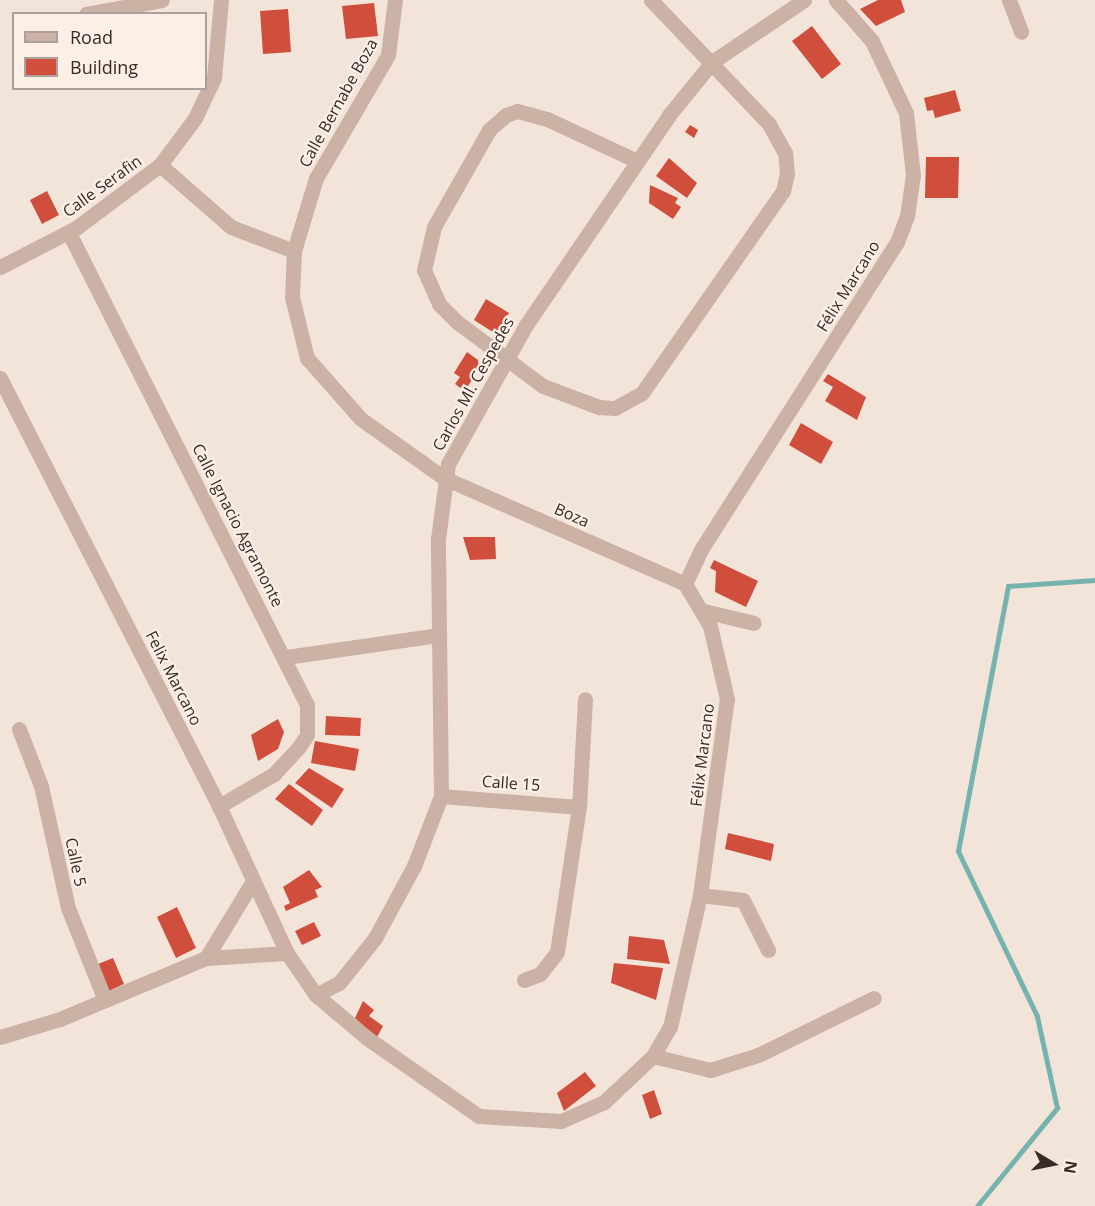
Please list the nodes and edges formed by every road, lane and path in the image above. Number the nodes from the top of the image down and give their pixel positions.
1 (162, 0) edge
2 (221, 0) edge
3 (395, 0) edge
4 (651, 0) edge
5 (804, 0) edge
6 (836, 0) edge
7 (1009, 0) edge
8 (97, 12) edge
9 (1021, 32) dead end
10 (712, 62) junction
11 (635, 160) junction
12 (160, 165) junction
13 (69, 233) junction
14 (294, 251) junction
15 (0, 267) edge
16 (506, 359) junction
17 (0, 378) edge
18 (444, 478) junction
19 (685, 585) junction
20 (704, 610) junction
21 (754, 623) dead end
22 (439, 635) junction
23 (286, 657) junction
24 (585, 699) dead end
25 (19, 729) dead end
26 (441, 796) junction
27 (219, 806) junction
28 (579, 807) junction
29 (253, 881) junction
30 (700, 895) junction
31 (768, 950) dead end
32 (287, 953) junction
33 (206, 958) junction
34 (524, 980) dead end
35 (316, 995) junction
36 (874, 998) dead end
37 (105, 1000) junction
38 (0, 1037) edge
39 (653, 1056) junction

1 - 8 street
2 - 12 street, Calle Serafin
3 - 14 street, Calle Bernabe Boza
4 - 10 street
5 - 10 street, Carlos Ml. Cespedes
6 - 19 street, Félix Marcano
7 - 9 street
10 - 11 street, Carlos Ml. Cespedes
10 - 16 street
11 - 16 street, Carlos Ml. Cespedes
11 - 16 street
12 - 13 street, Calle Serafin
12 - 14 street
13 - 15 street, Calle Serafin
13 - 23 street, Calle Ignacio Agramonte
14 - 18 street, Calle Bernabe Boza
16 - 18 street, Carlos Ml. Cespedes
17 - 27 street, Felix Marcano
18 - 19 street, Boza
18 - 22 street, Carlos Ml. Cespedes
19 - 20 street, Félix Marcano
20 - 21 street
20 - 30 street, Félix Marcano
22 - 23 street
22 - 26 street, Carlos Ml. Cespedes
23 - 27 street, Calle Ignacio Agramonte
24 - 28 street
25 - 37 street, Calle 5
26 - 28 street, Calle 15
26 - 35 street, Carlos Ml. Cespedes
27 - 29 street, Felix Marcano
28 - 34 street
29 - 32 street, Felix Marcano
29 - 33 street
30 - 31 street
30 - 39 street, Félix Marcano
32 - 33 street
32 - 35 street, Felix Marcano
33 - 37 street
35 - 39 street, Félix Marcano
36 - 39 street
37 - 38 street

